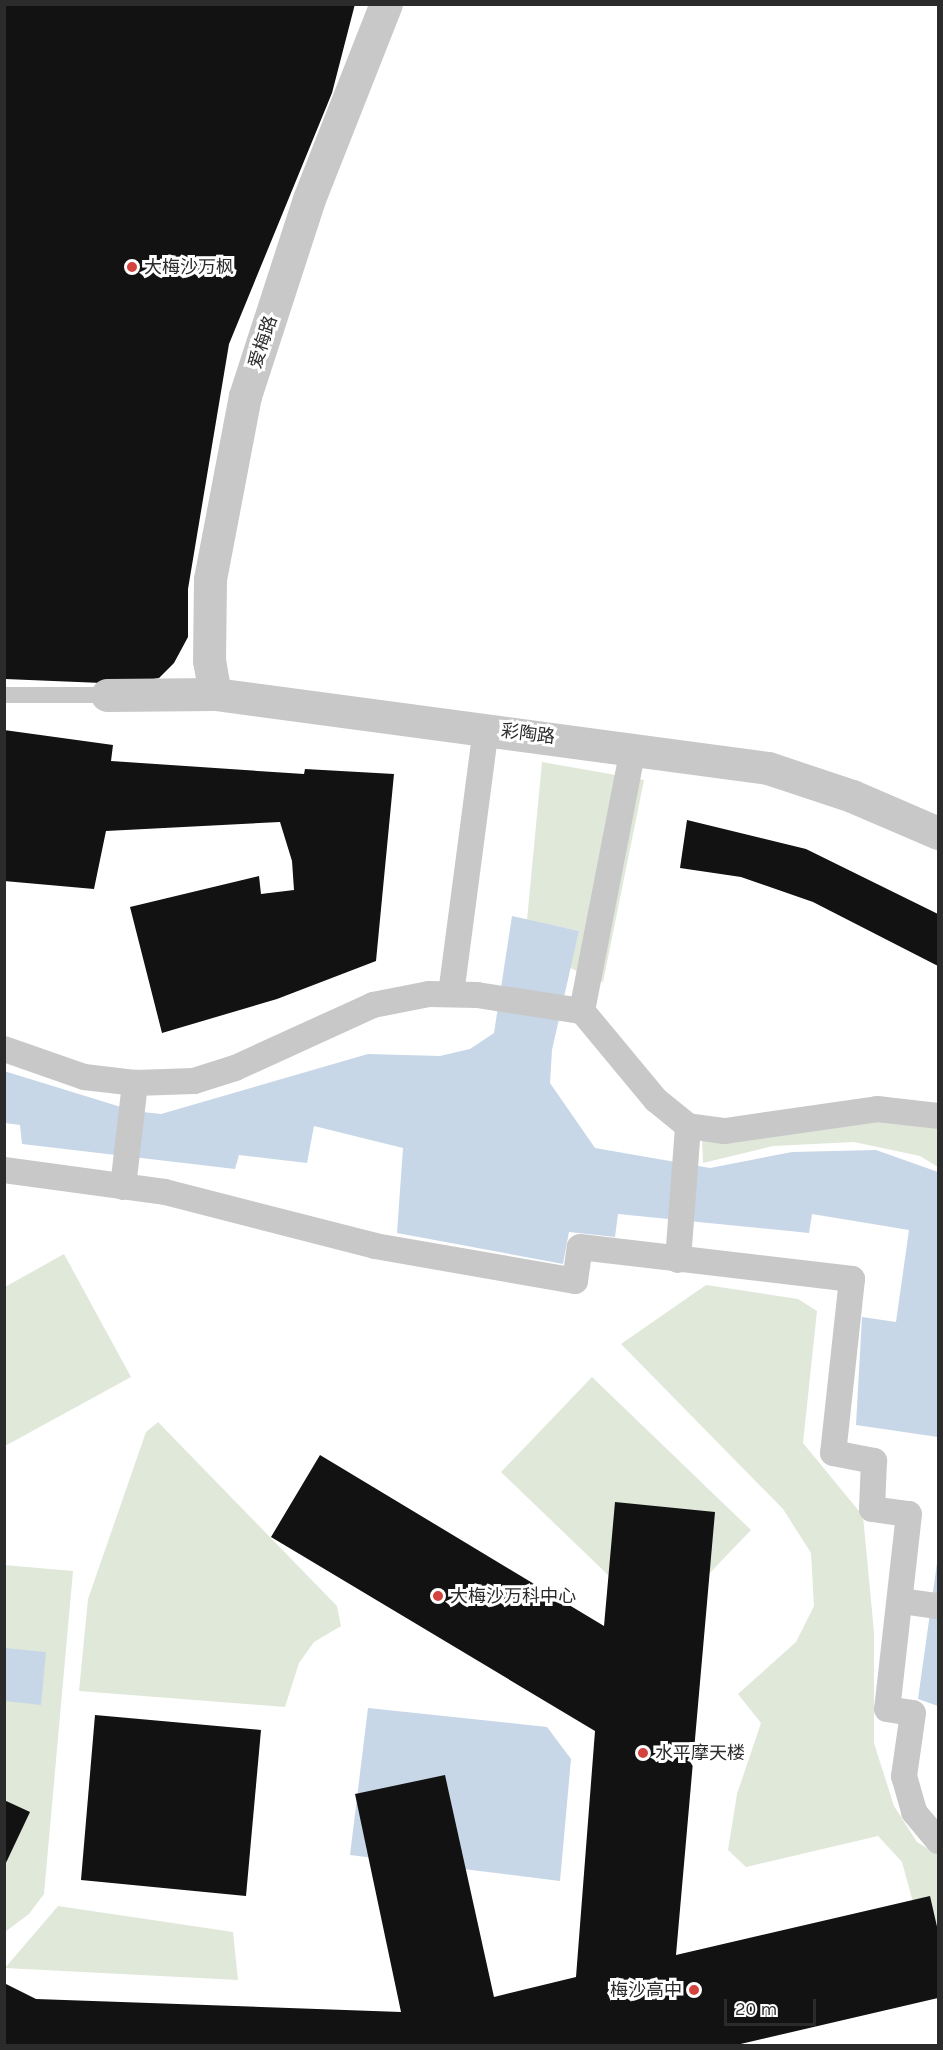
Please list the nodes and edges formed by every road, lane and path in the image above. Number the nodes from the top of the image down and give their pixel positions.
1 (386, 4) edge
2 (4, 694) edge
3 (215, 694) junction
4 (107, 695) joint
5 (486, 729) junction
6 (633, 748) junction
7 (939, 833) edge
8 (451, 994) junction
9 (582, 1011) junction
10 (4, 1049) edge
11 (135, 1083) junction
12 (939, 1116) edge
13 (688, 1126) junction
14 (4, 1170) edge
15 (123, 1187) junction
16 (678, 1260) junction
17 (901, 1601) junction
18 (939, 1606) edge
19 (939, 1841) edge

1 - 3 street, 爱梅路
2 - 4 lane
3 - 4 street, 彩陶路
3 - 5 street, 彩陶路
5 - 6 street, 彩陶路
5 - 8 street
6 - 7 street, 彩陶路
6 - 9 street
8 - 9 street
8 - 11 street
9 - 13 street
10 - 11 street
11 - 15 street
12 - 13 street
13 - 16 street
14 - 15 street
15 - 16 street
16 - 17 street
17 - 18 street
17 - 19 street

